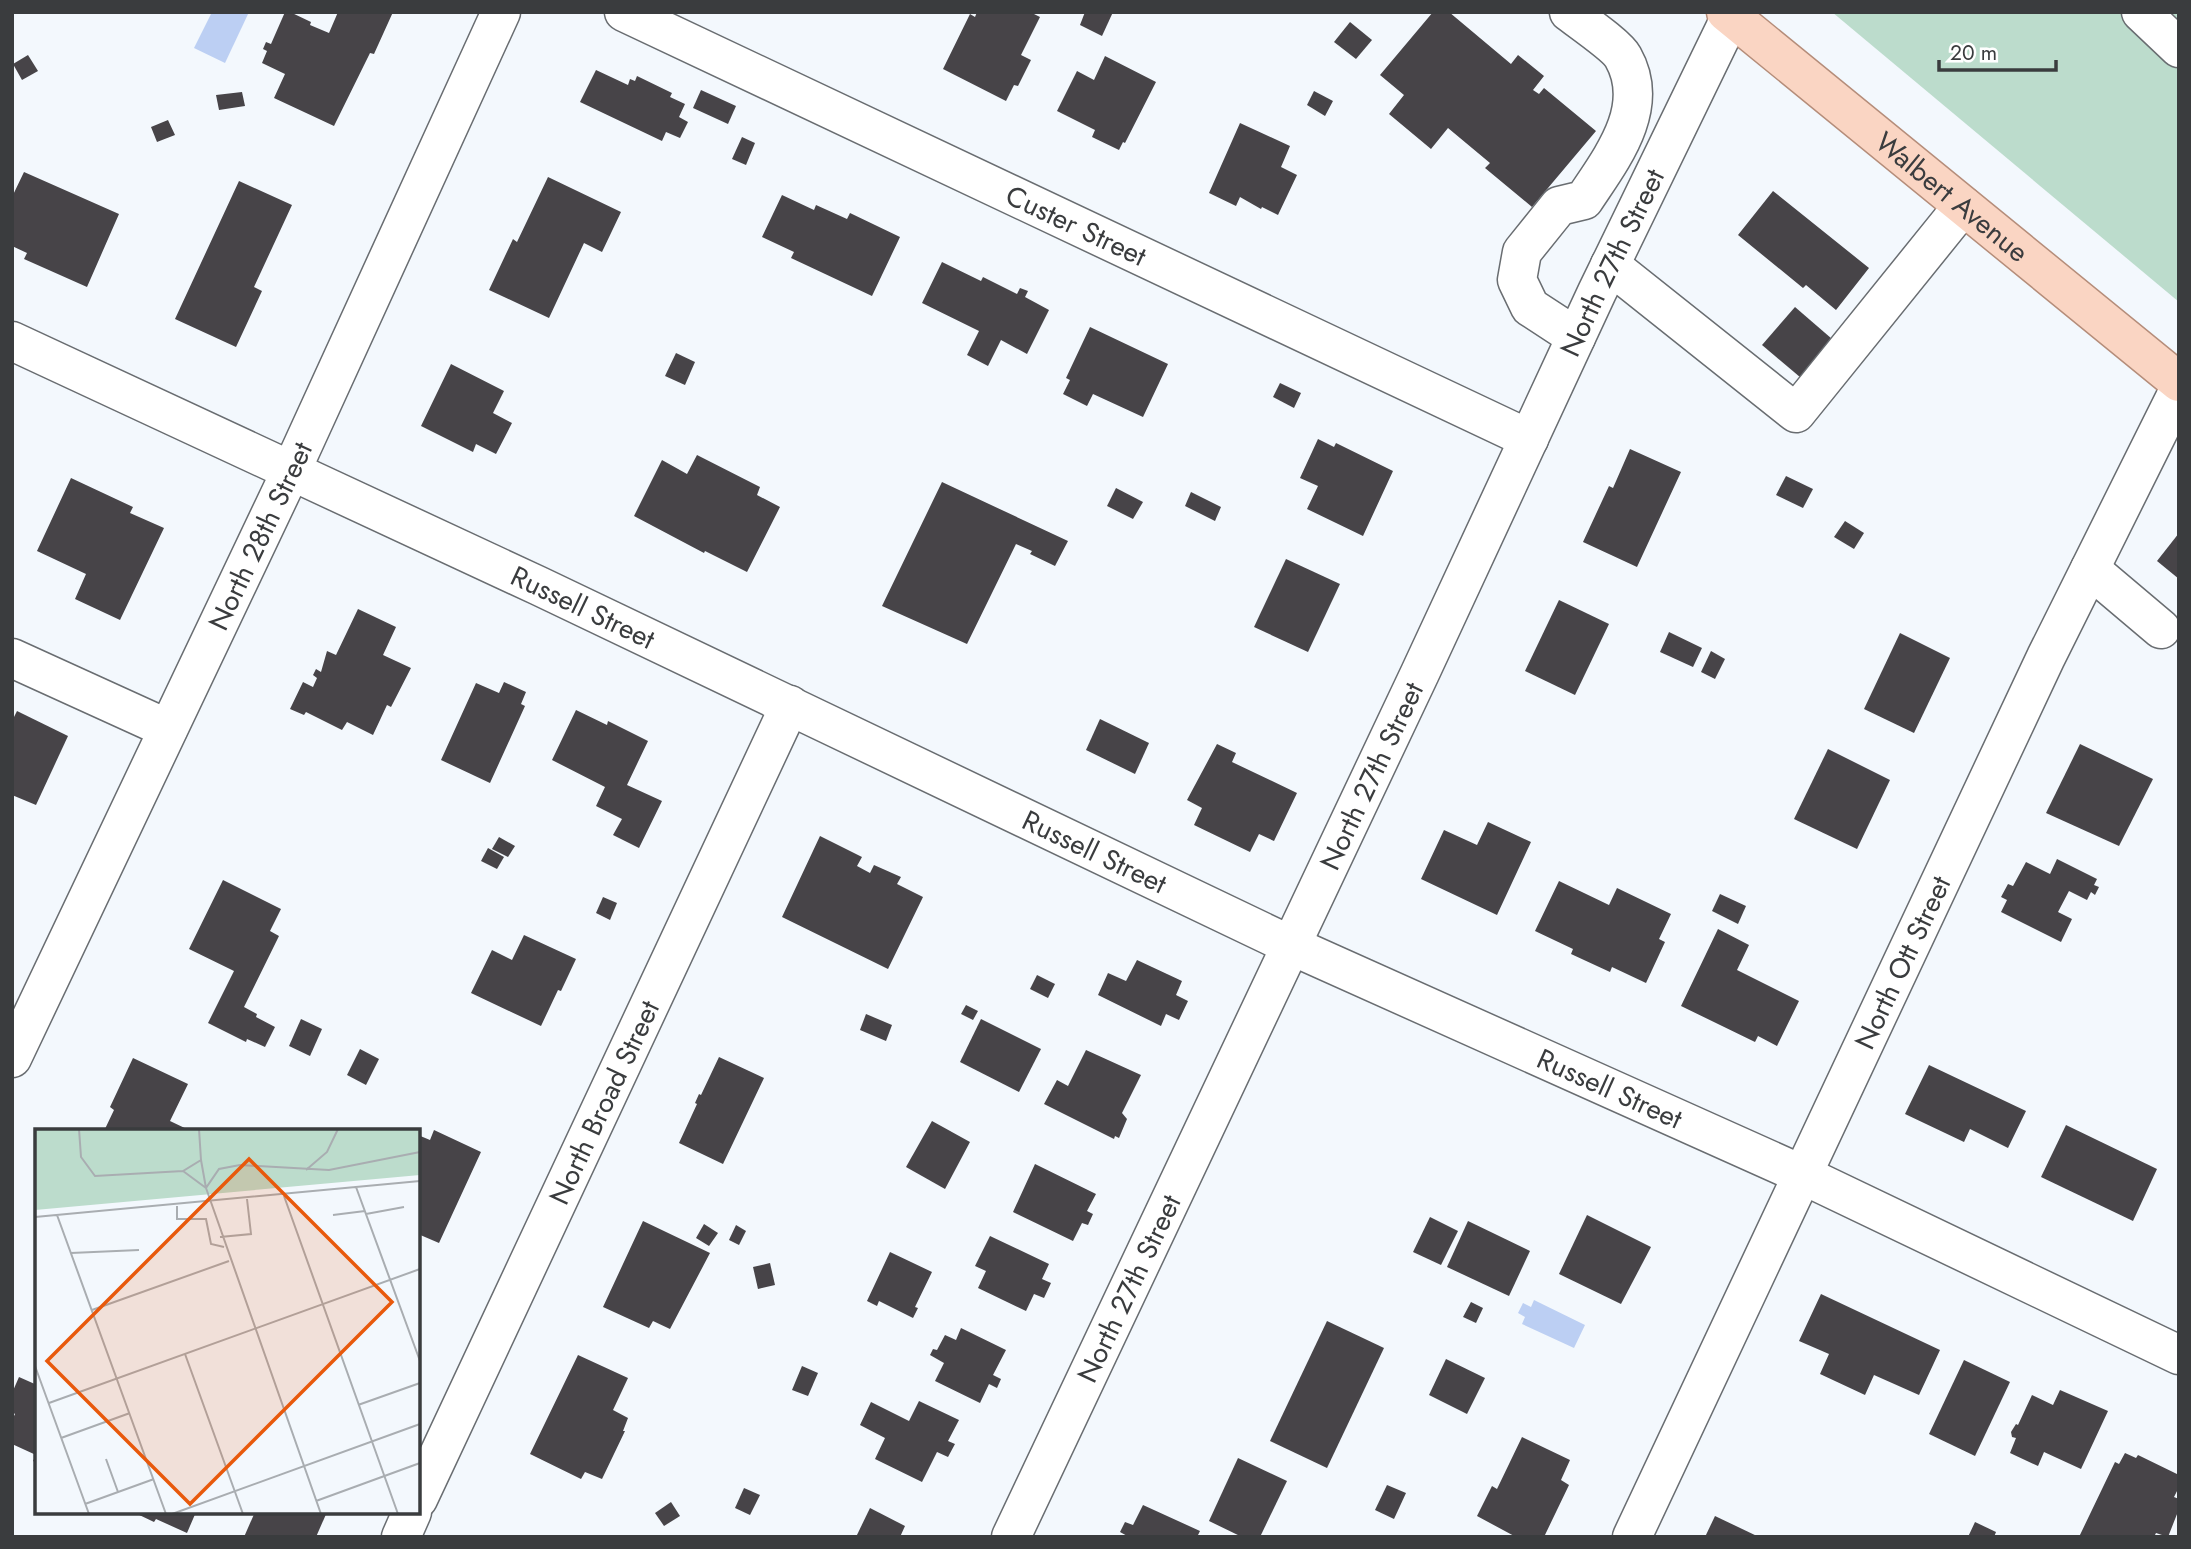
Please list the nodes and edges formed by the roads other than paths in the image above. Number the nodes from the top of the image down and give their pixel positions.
1 (501, 12) edge
2 (624, 12) edge
3 (1569, 12) edge
4 (2141, 12) edge
5 (1730, 13) edge
6 (2179, 48) edge
7 (1963, 206) junction
8 (1610, 265) junction
9 (1576, 337) junction
10 (12, 341) edge
11 (2179, 382) edge
12 (2179, 390) edge
13 (1529, 439) junction
14 (292, 469) junction
15 (2090, 569) junction
16 (2161, 629) dead end
17 (12, 658) edge
18 (790, 705) junction
19 (168, 729) junction
20 (1290, 945) junction
21 (12, 1058) edge
22 (1803, 1175) junction
23 (2179, 1355) edge
24 (420, 1495) edge
25 (411, 1514) edge
26 (401, 1537) edge
27 (1011, 1537) edge
28 (1632, 1537) edge

1 - 14 street, North 28th Street
2 - 13 street, Custer Street
3 - 9 street
4 - 6 street
5 - 7 main road, Walbert Avenue
5 - 8 street, North 27th Street
7 - 8 street
7 - 11 main road, Walbert Avenue
8 - 9 street, North 27th Street
9 - 13 street, North 27th Street
10 - 14 street, Russell Street
12 - 15 street, North Ott Street
13 - 20 street, North 27th Street
14 - 18 street, Russell Street
14 - 19 street, North 28th Street
15 - 16 street
15 - 22 street, North Ott Street
17 - 19 street
18 - 20 street, Russell Street
18 - 24 street, North Broad Street
19 - 21 street, North 28th Street
20 - 22 street, Russell Street
20 - 27 street, North 27th Street
22 - 23 street, Russell Street
22 - 28 street, North Ott Street
25 - 26 street

